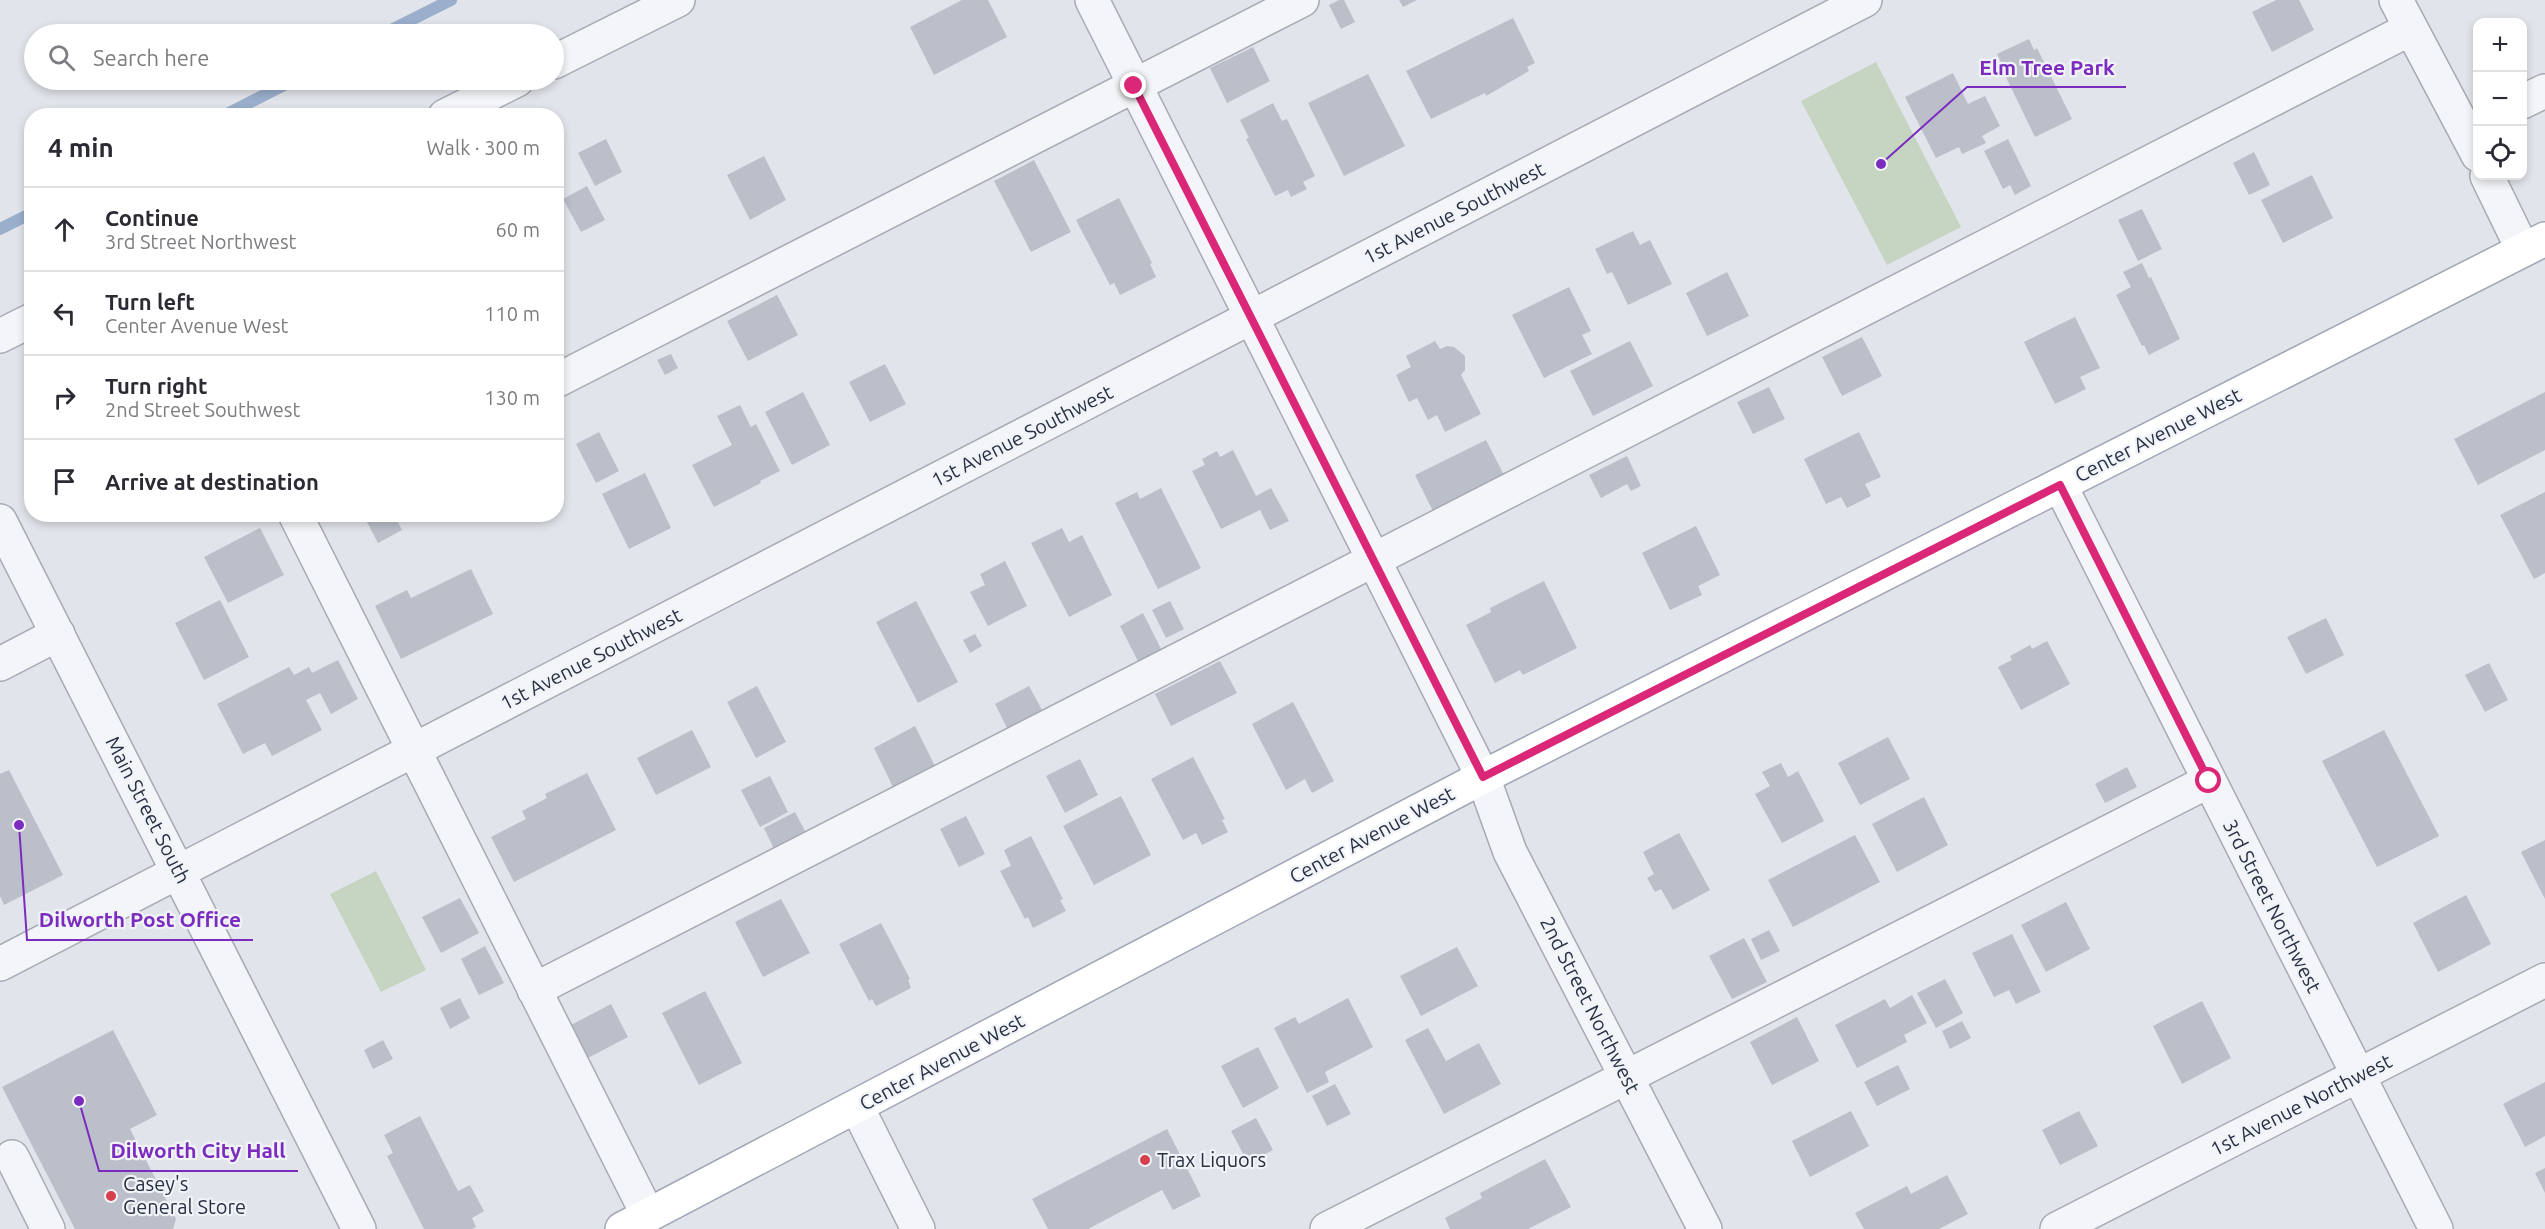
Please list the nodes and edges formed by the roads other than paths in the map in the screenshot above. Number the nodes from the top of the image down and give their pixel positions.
1 (678, 0) edge
2 (1092, 0) edge
3 (1302, 0) edge
4 (1865, 0) edge
5 (2396, 0) edge
6 (2410, 29) junction
7 (564, 57) edge
8 (1134, 86) junction
9 (497, 90) edge
10 (2545, 91) edge
11 (2527, 100) edge
12 (461, 108) edge
13 (2473, 135) edge
14 (2490, 180) edge
15 (2534, 245) edge
16 (1251, 317) junction
17 (24, 324) edge
18 (0, 336) edge
19 (564, 377) edge
20 (2060, 485) junction
21 (0, 521) edge
22 (299, 522) edge
23 (1374, 560) junction
24 (58, 634) junction
25 (0, 664) edge
26 (414, 751) junction
27 (1483, 777) junction
28 (2209, 781) junction
29 (179, 872) junction
30 (0, 964) edge
31 (2545, 980) edge
32 (534, 990) junction
33 (2357, 1076) junction
34 (1627, 1077) junction
35 (857, 1107) junction
36 (12, 1157) dead end
37 (637, 1224) edge
38 (2063, 1227) edge
39 (48, 1229) edge
40 (359, 1229) edge
41 (918, 1229) edge
42 (1327, 1229) edge
43 (1705, 1229) edge
44 (2436, 1229) edge

1 - 7 street
2 - 8 street, 2nd Street Northwest
3 - 8 street
4 - 16 street, 1st Avenue Southwest
5 - 6 street
6 - 13 street
6 - 23 street
8 - 16 street, 2nd Street Northwest
8 - 19 street
9 - 12 street
10 - 11 street
14 - 15 street
15 - 20 main road, Center Avenue West
16 - 23 street, 2nd Street Northwest
16 - 26 street, 1st Avenue Southwest
17 - 18 street
20 - 27 main road, Center Avenue West
20 - 28 street, 3rd Street Northwest
21 - 24 street, Main Street South
22 - 26 street
23 - 27 street, 2nd Street Northwest
23 - 32 street
24 - 25 street
24 - 29 street, Main Street South
26 - 29 street, 1st Avenue Southwest
26 - 32 street
27 - 34 street, 2nd Street Northwest
27 - 35 main road, Center Avenue West
28 - 33 street, 3rd Street Northwest
28 - 34 street
29 - 30 street, 1st Avenue Southwest
29 - 40 street, Main Street South
31 - 33 street, 1st Avenue Northwest
32 - 37 street
33 - 38 street, 1st Avenue Northwest
33 - 44 street, 3rd Street Northwest
34 - 42 street
34 - 43 street, 2nd Street Northwest
35 - 37 main road, Center Avenue West
35 - 41 street
36 - 39 street

